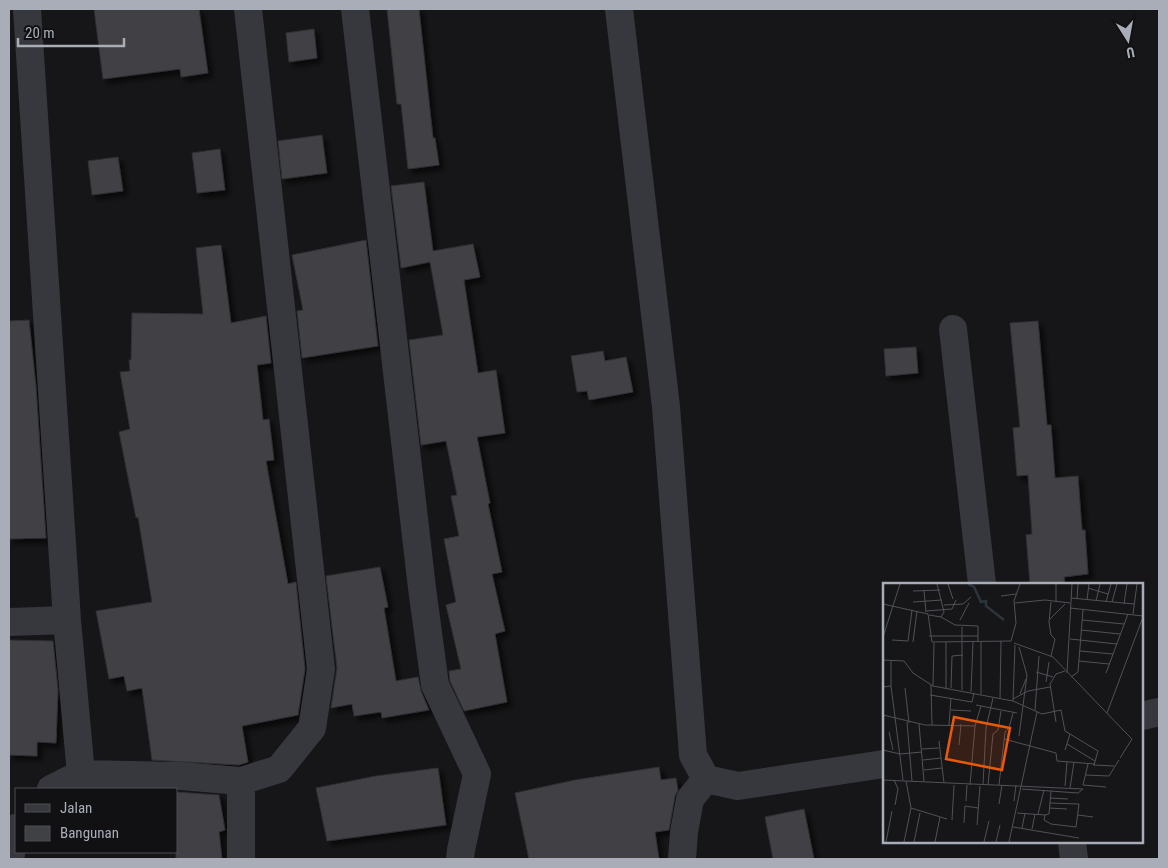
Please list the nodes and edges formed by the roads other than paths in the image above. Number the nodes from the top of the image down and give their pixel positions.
1 (27, 9) edge
2 (248, 9) edge
3 (355, 9) edge
4 (619, 9) edge
5 (953, 329) dead end
6 (982, 583) edge
7 (67, 620) junction
8 (9, 622) edge
9 (1159, 712) edge
10 (1143, 716) edge
11 (883, 764) edge
12 (82, 774) junction
13 (706, 779) junction
14 (241, 781) junction
15 (53, 788) edge
16 (15, 833) edge
17 (1072, 843) edge
18 (10, 859) edge
19 (241, 859) edge
20 (460, 859) edge
21 (682, 859) edge
22 (1074, 859) edge

1 - 7 street
2 - 14 street
3 - 20 street
4 - 13 street
5 - 6 street
7 - 8 street
7 - 12 street
9 - 10 street
11 - 13 street
12 - 14 street
12 - 15 street
13 - 21 street
14 - 19 street
16 - 18 street
17 - 22 street

